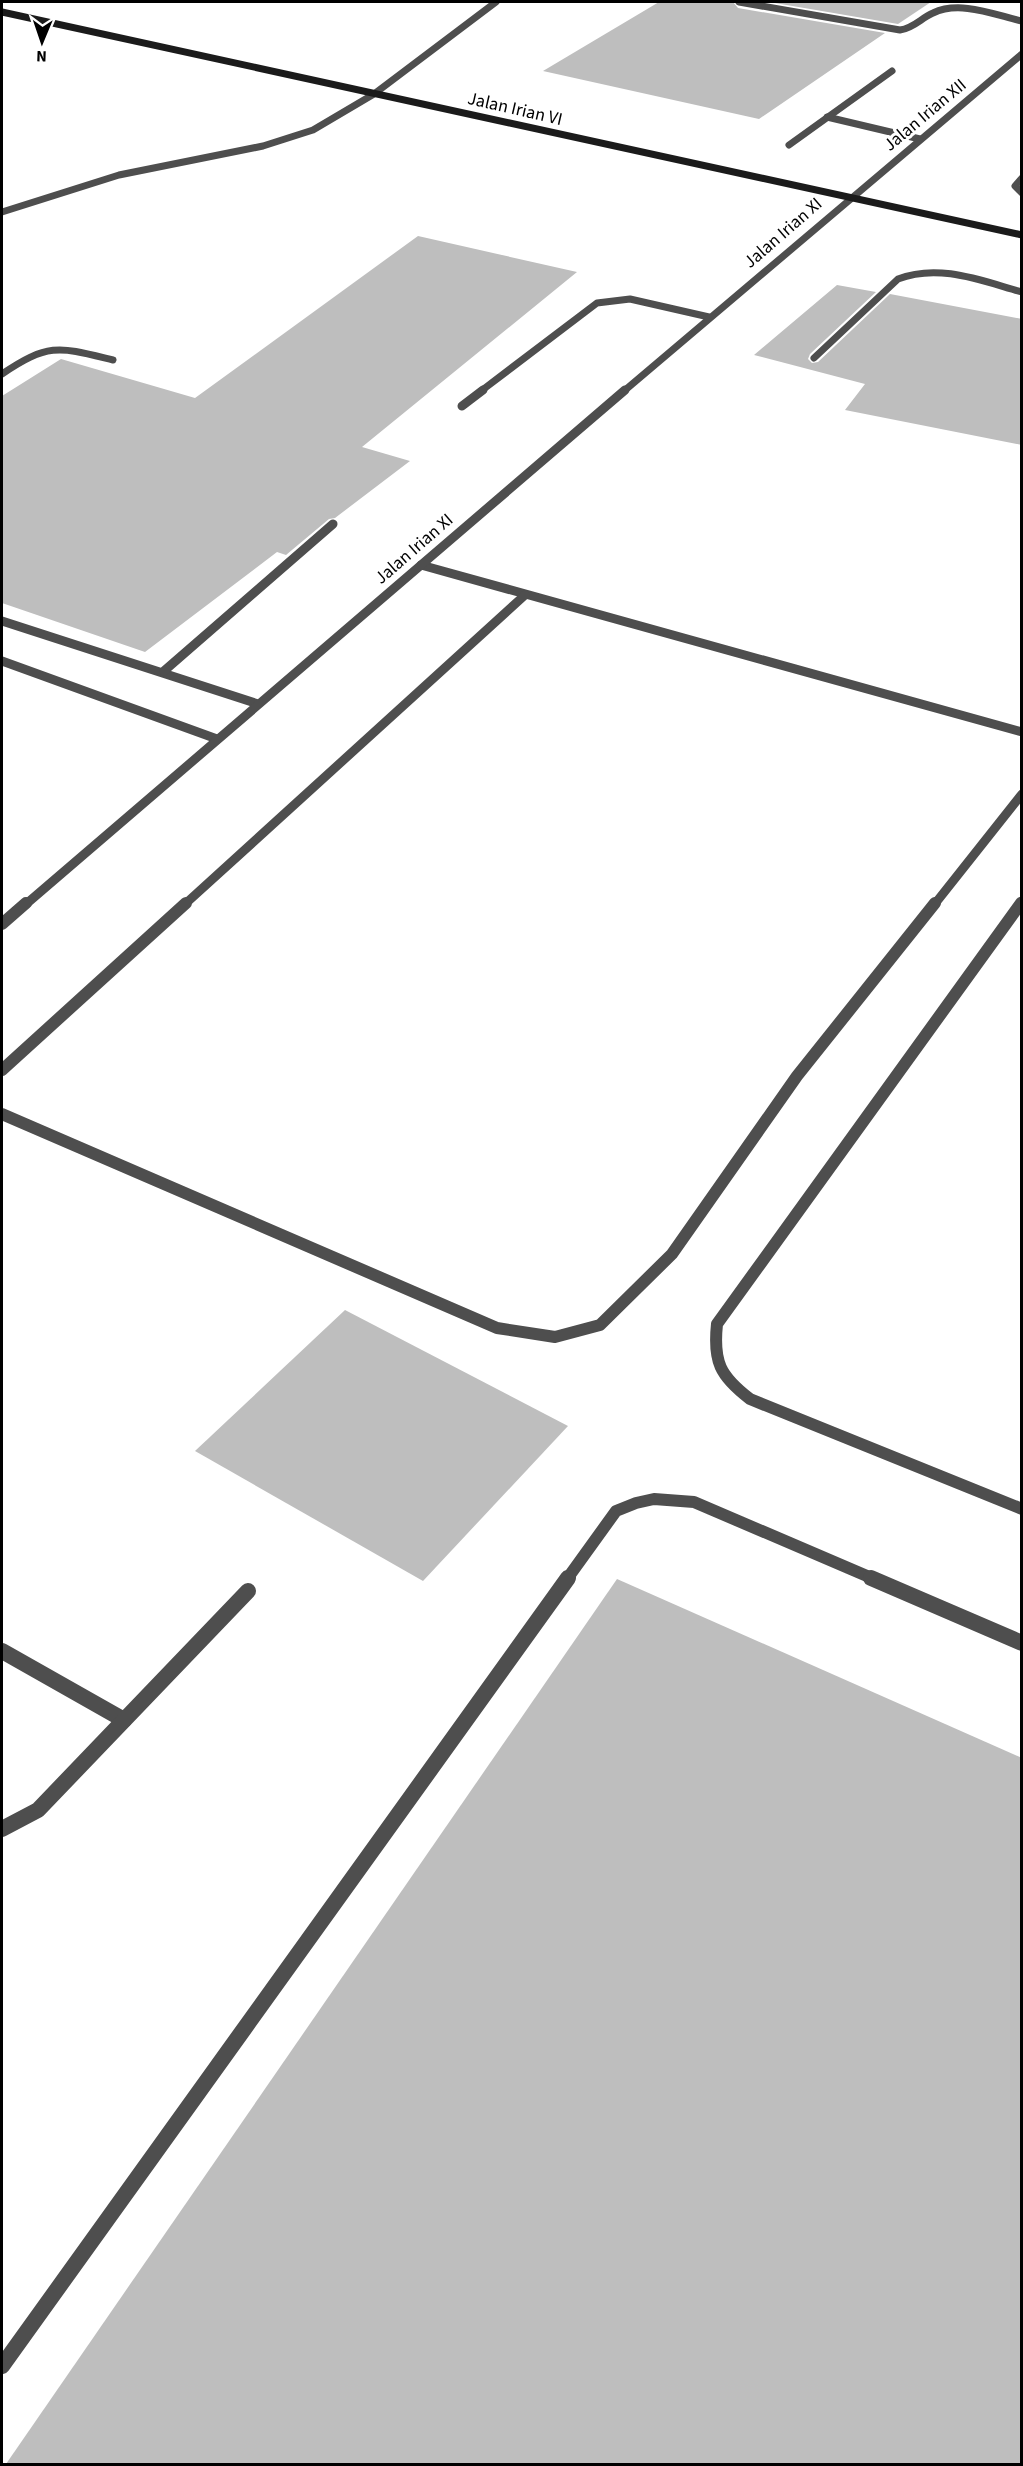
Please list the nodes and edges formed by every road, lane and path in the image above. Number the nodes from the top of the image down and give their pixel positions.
1 (496, 2) edge
2 (739, 2) edge
3 (975, 2) edge
4 (965, 9) junction
5 (2, 12) edge
6 (1022, 21) edge
7 (1022, 54) edge
8 (892, 71) dead end
9 (377, 93) junction
10 (827, 117) junction
11 (920, 139) junction
12 (789, 145) dead end
13 (1022, 178) edge
14 (1022, 193) edge
15 (848, 199) junction
16 (4, 210) edge
17 (1022, 236) edge
18 (1022, 292) edge
19 (709, 317) junction
20 (814, 358) dead end
21 (113, 360) dead end
22 (2, 374) edge
23 (462, 406) dead end
24 (333, 524) dead end
25 (421, 565) junction
26 (525, 595) junction
27 (2, 621) edge
28 (2, 661) edge
29 (164, 671) junction
30 (258, 704) junction
31 (1022, 732) edge
32 (217, 739) junction
33 (1022, 794) edge
34 (1022, 901) edge
35 (2, 924) edge
36 (2, 1070) edge
37 (2, 1114) edge
38 (1022, 1509) edge
39 (248, 1591) dead end
40 (1022, 1643) edge
41 (2, 1652) edge
42 (124, 1720) junction
43 (2, 1829) edge
44 (2, 2366) edge

1 - 9 street
2 - 4 street
3 - 4 street
4 - 6 street
5 - 9 street, Jalan Irian VI
7 - 11 street, Jalan Irian XII
8 - 10 street
9 - 15 street, Jalan Irian VI
9 - 16 street
10 - 11 street
10 - 12 street
11 - 15 street, Jalan Irian XII
13 - 14 street
15 - 17 street, Jalan Irian VI
15 - 19 street, Jalan Irian XI
18 - 20 street
19 - 23 street
19 - 25 street, Jalan Irian XI
21 - 22 street
24 - 29 street
25 - 26 street
25 - 30 street, Jalan Irian XI
26 - 31 street
26 - 36 street
27 - 29 street
28 - 32 street
29 - 30 street
30 - 32 street, Jalan Irian XI
32 - 35 street, Jalan Irian XI
33 - 37 street
34 - 38 street
39 - 42 street
40 - 44 street
41 - 42 street
42 - 43 street

